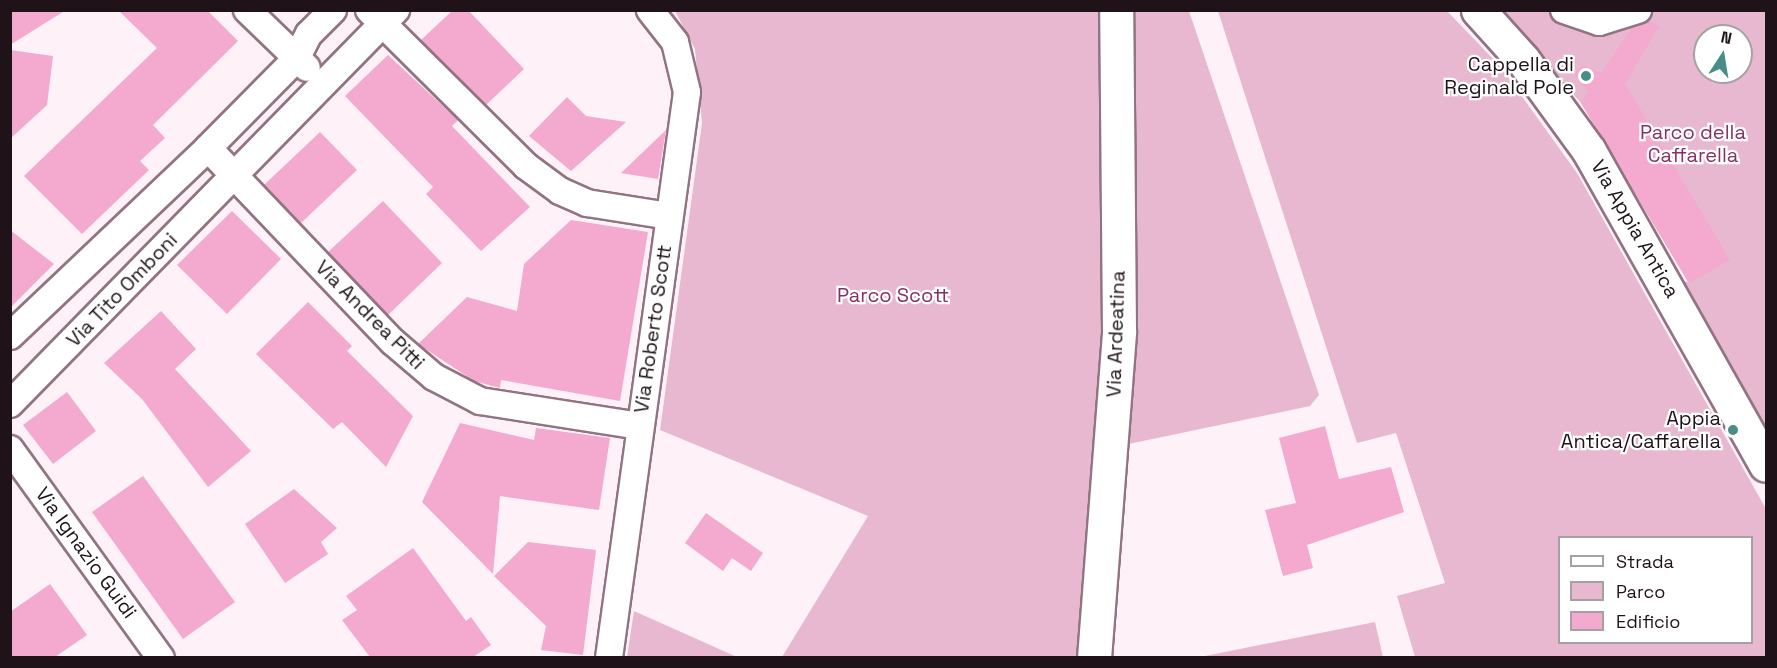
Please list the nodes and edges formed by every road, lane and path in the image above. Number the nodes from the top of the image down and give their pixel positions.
1 (247, 10) edge
2 (333, 10) edge
3 (650, 10) edge
4 (1116, 10) edge
5 (1478, 10) edge
6 (1563, 10) edge
7 (1638, 10) edge
8 (383, 15) edge
9 (296, 59) junction
10 (324, 83) junction
11 (208, 148) junction
12 (234, 175) junction
13 (669, 216) junction
14 (10, 336) edge
15 (10, 404) edge
16 (639, 426) junction
17 (10, 449) edge
18 (1767, 465) edge
19 (161, 657) edge
20 (609, 657) edge
21 (1094, 657) edge

1 - 9 street
2 - 9 street, Via Tito Omboni
3 - 13 street, Via Roberto Scott
4 - 21 street, Via Ardeatina
5 - 18 street, Via Appia Antica
6 - 7 street
8 - 10 street, Via Tito Omboni
8 - 13 street
9 - 10 street
9 - 11 street, Via Tito Omboni
10 - 12 street, Via Tito Omboni
11 - 12 street
11 - 14 street, Via Tito Omboni
12 - 15 street, Via Tito Omboni
12 - 16 street, Via Andrea Pitti
13 - 16 street, Via Roberto Scott
16 - 20 street, Via Roberto Scott
17 - 19 street, Via Ignazio Guidi

